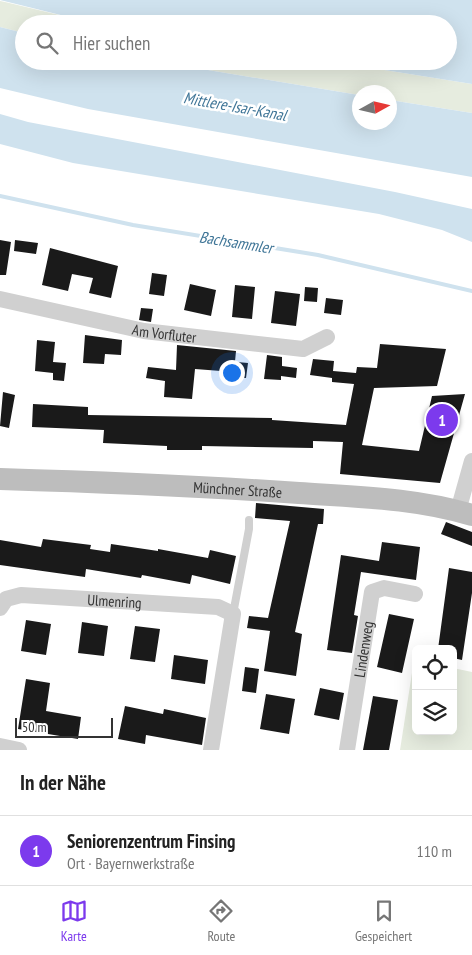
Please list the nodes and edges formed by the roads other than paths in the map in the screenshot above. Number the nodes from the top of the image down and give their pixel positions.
1 (0, 299) edge
2 (327, 336) dead end
3 (472, 461) edge
4 (0, 479) edge
5 (465, 513) edge
6 (249, 520) dead end
7 (415, 594) dead end
8 (0, 608) edge
9 (233, 614) junction
10 (0, 746) edge
11 (18, 750) edge
12 (211, 750) edge
13 (347, 750) edge

1 - 2 street, Am Vorfluter
3 - 5 street
4 - 5 main road, Münchner Straße
6 - 9 lane
7 - 13 street, Lindenweg
8 - 9 street, Ulmenring
9 - 12 street
10 - 11 street

